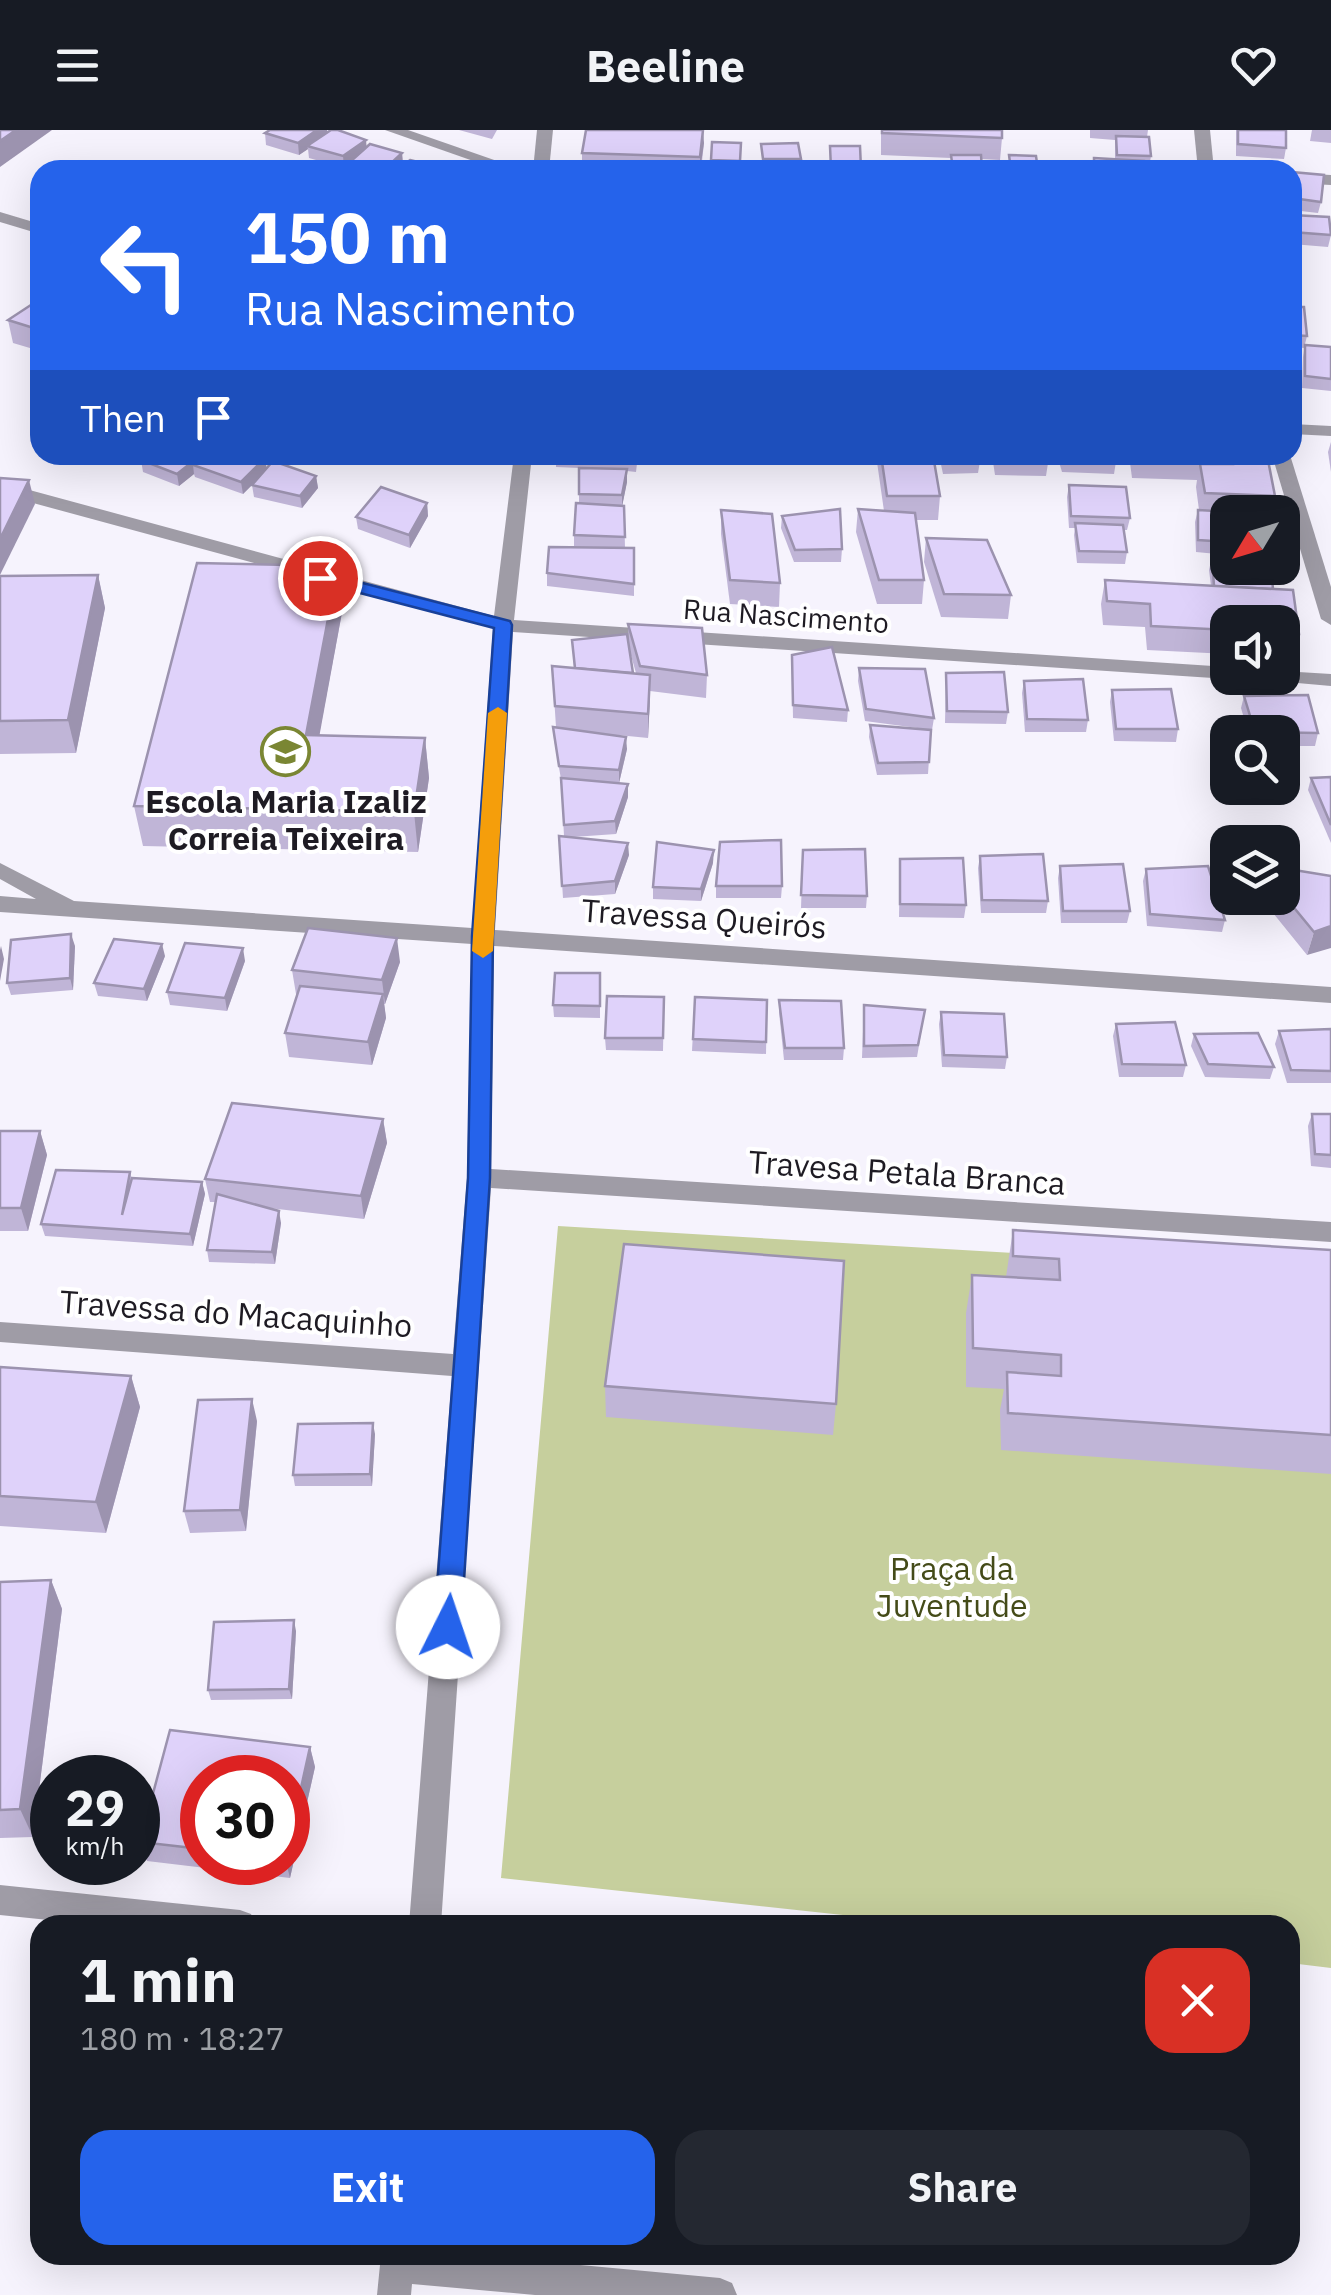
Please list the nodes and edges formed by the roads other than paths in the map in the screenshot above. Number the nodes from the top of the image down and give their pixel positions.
1 (393, 130) edge
2 (546, 130) edge
3 (1202, 130) edge
4 (484, 160) edge
5 (542, 160) edge
6 (1205, 160) edge
7 (1302, 179) edge
8 (1331, 180) edge
9 (0, 217) edge
10 (30, 227) edge
11 (1302, 429) edge
12 (1331, 431) edge
13 (522, 465) edge
14 (1284, 465) edge
15 (0, 488) edge
16 (1331, 619) edge
17 (503, 625) junction
18 (1210, 672) edge
19 (1300, 677) edge
20 (1331, 680) edge
21 (0, 870) edge
22 (0, 904) edge
23 (72, 908) junction
24 (483, 936) junction
25 (1331, 995) edge
26 (479, 1178) junction
27 (1331, 1232) edge
28 (0, 1332) edge
29 (467, 1366) junction
30 (0, 1900) edge
31 (144, 1915) edge
32 (426, 1915) edge
33 (396, 2272) edge
34 (720, 2295) edge

1 - 4 street
2 - 5 street
3 - 6 street
7 - 8 street
9 - 10 street
11 - 12 street
13 - 17 street
14 - 16 street
15 - 17 street, Rua Nascimento
17 - 18 street, Rua Nascimento
17 - 24 street
19 - 20 street
21 - 23 street, Travessa Queirós
22 - 23 street, Travessa Queirós
23 - 24 street, Travessa Queirós
24 - 25 street, Travessa Queirós
24 - 26 street
26 - 27 street, Travesa Petala Branca
26 - 29 street
28 - 29 street, Travessa do Macaquinho
29 - 32 street
30 - 31 street
33 - 34 street

